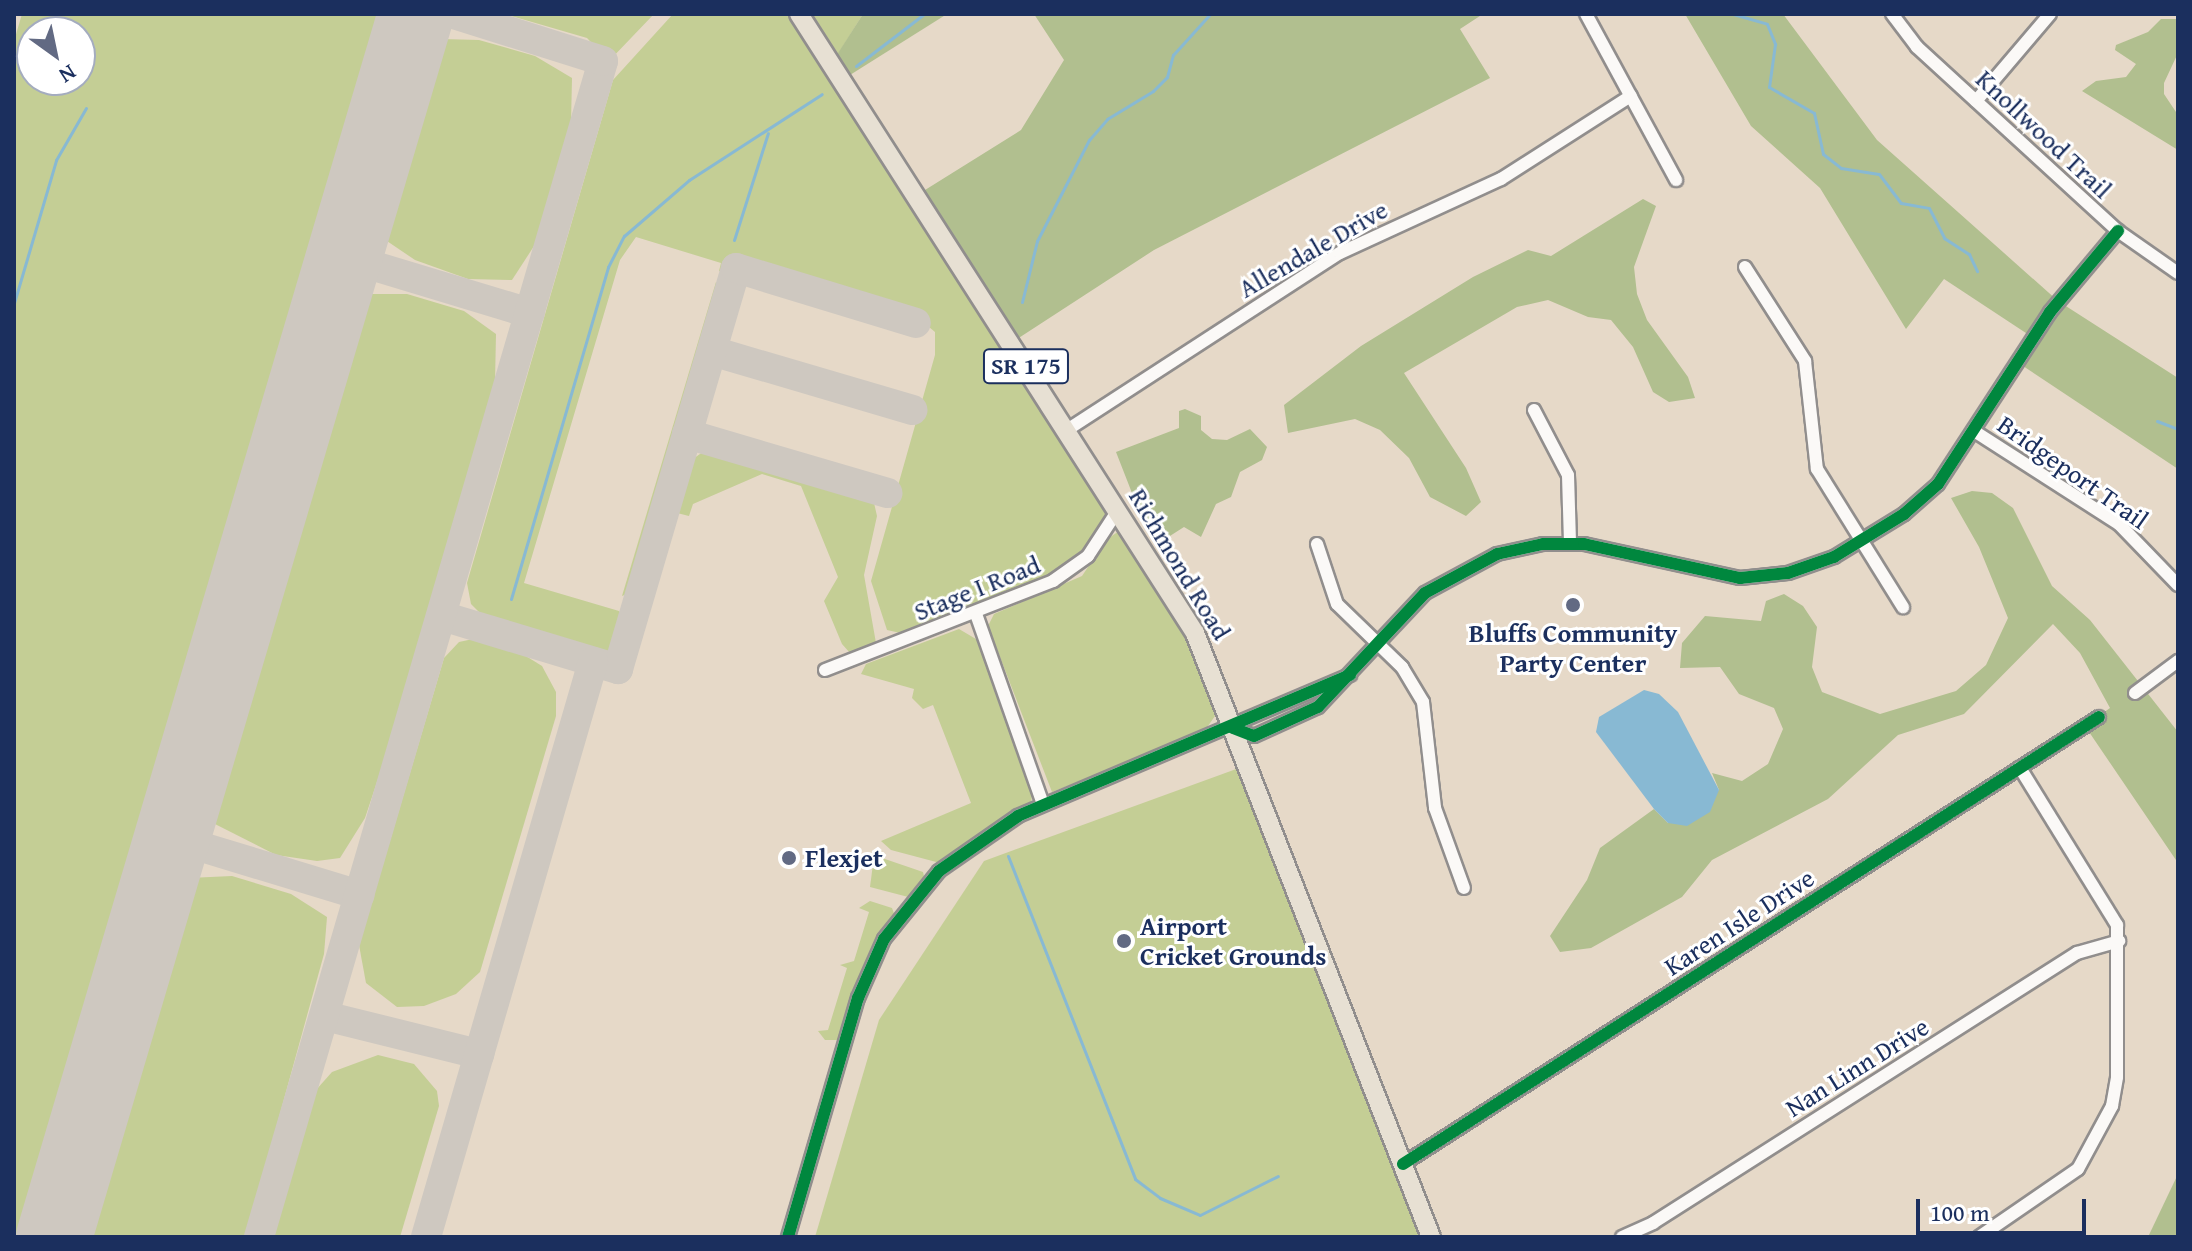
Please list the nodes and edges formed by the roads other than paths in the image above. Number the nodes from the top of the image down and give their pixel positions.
1 (799, 14) edge
2 (1586, 14) edge
3 (1892, 14) edge
4 (2050, 14) edge
5 (1631, 96) junction
6 (1976, 101) junction
7 (1676, 180) dead end
8 (2118, 231) junction
9 (1745, 267) dead end
10 (2178, 273) edge
11 (1534, 410) dead end
12 (1067, 430) junction
13 (1974, 431) junction
14 (1118, 510) junction
15 (1860, 542) junction
16 (1570, 543) junction
17 (1317, 544) dead end
18 (2178, 585) edge
19 (1903, 607) dead end
20 (976, 614) junction
21 (1379, 644) junction
22 (2178, 661) edge
23 (825, 670) dead end
24 (1350, 675) junction
25 (2135, 693) dead end
26 (2099, 717) dead end
27 (1233, 728) junction
28 (2020, 768) junction
29 (1043, 804) junction
30 (1464, 888) dead end
31 (2119, 941) junction
32 (1403, 1164) junction
33 (788, 1237) edge
34 (1431, 1237) edge
35 (1622, 1237) edge
36 (1979, 1237) edge

1 - 12 main road, Richmond Road / SR 175
2 - 5 street
3 - 6 street, Knollwood Trail
4 - 6 street
5 - 7 street
5 - 12 street, Allendale Drive
6 - 8 street, Knollwood Trail
8 - 10 street, Knollwood Trail
8 - 13 street
9 - 15 street
11 - 16 street
12 - 14 main road, Richmond Road / SR 175
13 - 15 street
13 - 18 street, Bridgeport Trail
14 - 20 street, Stage I Road
14 - 27 main road, Richmond Road / SR 175
15 - 16 street
15 - 19 street
16 - 21 street
17 - 21 street
20 - 23 street, Stage I Road
20 - 29 street
21 - 24 street
21 - 30 street
22 - 25 street
24 - 27 street
24 - 27 street
26 - 28 street, Karen Isle Drive
27 - 29 street
27 - 32 main road, Richmond Road / SR 175
28 - 31 street
28 - 32 street, Karen Isle Drive
29 - 33 street
31 - 35 street, Nan Linn Drive
31 - 36 street
32 - 34 main road, Richmond Road / SR 175

